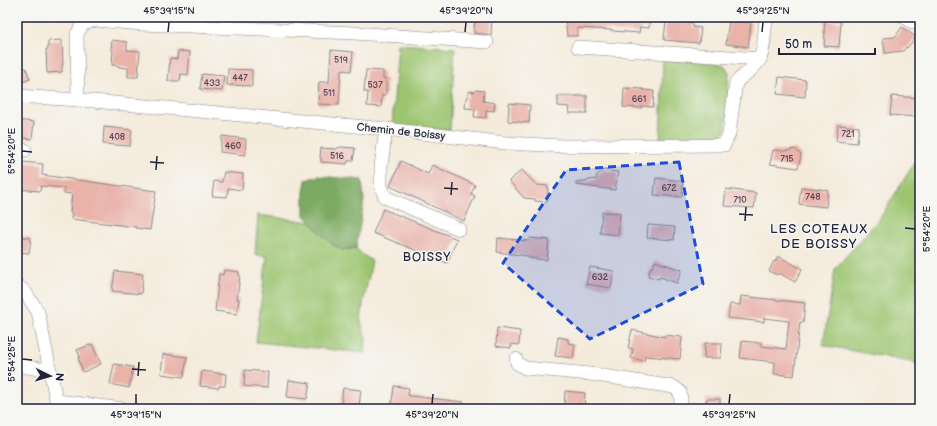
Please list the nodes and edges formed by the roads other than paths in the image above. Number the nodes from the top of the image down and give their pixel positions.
1 (766, 17) edge
2 (487, 42) dead end
3 (578, 47) dead end
4 (760, 59) junction
5 (17, 96) edge
6 (78, 100) junction
7 (386, 129) junction
8 (459, 229) dead end
9 (17, 285) edge
10 (516, 359) dead end
11 (17, 365) edge
12 (50, 371) junction
13 (57, 405) edge
14 (124, 409) edge
15 (680, 409) edge

1 - 4 street
2 - 6 street
3 - 4 street
4 - 7 street, Chemin de Boissy
5 - 6 street, Chemin de Boissy
6 - 7 street, Chemin de Boissy
7 - 8 street
9 - 12 street
10 - 15 street
11 - 12 street
12 - 13 street
13 - 14 street

